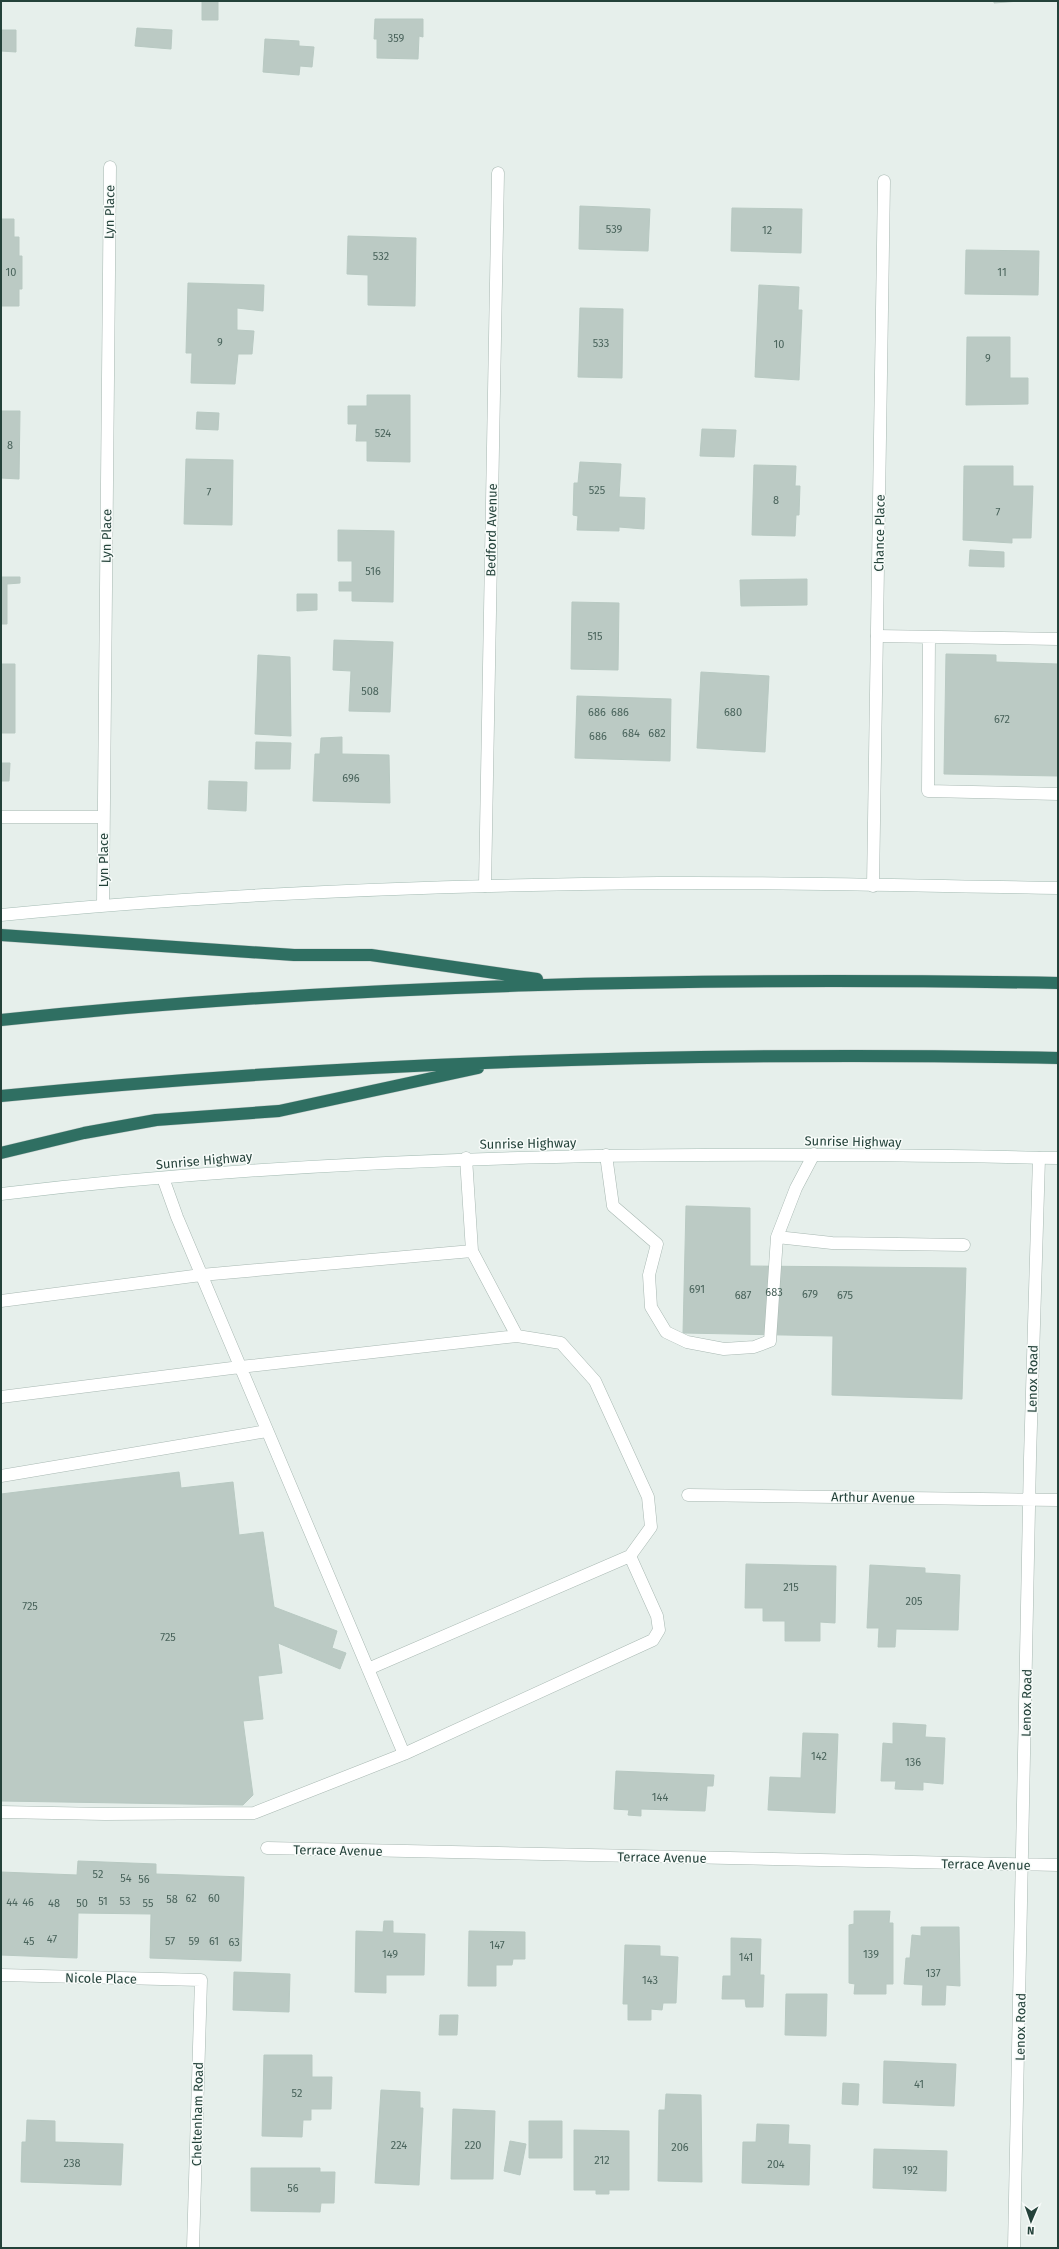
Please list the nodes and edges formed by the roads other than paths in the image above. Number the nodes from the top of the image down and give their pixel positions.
1 (110, 167) dead end
2 (498, 173) dead end
3 (884, 181) dead end
4 (877, 636) junction
5 (929, 637) junction
6 (1058, 639) edge
7 (1058, 794) edge
8 (1, 817) edge
9 (104, 817) junction
10 (484, 886) junction
11 (873, 886) junction
12 (1058, 888) edge
13 (103, 905) junction
14 (1, 915) edge
15 (1, 935) edge
16 (1058, 983) edge
17 (570, 984) junction
18 (1, 1020) edge
19 (1058, 1058) edge
20 (516, 1060) junction
21 (1, 1096) edge
22 (1, 1153) edge
23 (814, 1154) junction
24 (606, 1155) junction
25 (466, 1158) junction
26 (1039, 1158) junction
27 (1058, 1158) edge
28 (162, 1178) junction
29 (1, 1194) edge
30 (777, 1237) junction
31 (964, 1245) dead end
32 (472, 1251) junction
33 (201, 1275) junction
34 (1, 1301) edge
35 (517, 1336) junction
36 (240, 1367) junction
37 (1, 1397) edge
38 (267, 1431) junction
39 (1, 1476) edge
40 (688, 1495) dead end
41 (1030, 1500) junction
42 (1058, 1500) edge
43 (630, 1556) junction
44 (368, 1669) junction
45 (404, 1754) junction
46 (1, 1812) edge
47 (266, 1848) dead end
48 (1023, 1864) junction
49 (1058, 1865) edge
50 (1, 1975) edge
51 (201, 1980) joint
52 (193, 2248) edge
53 (1014, 2248) edge

1 - 9 street, Lyn Place
2 - 10 street, Bedford Avenue
3 - 4 street, Chance Place
4 - 5 street
4 - 11 street, Chance Place
5 - 6 street
5 - 7 street
8 - 9 street
9 - 13 street, Lyn Place
10 - 11 street
10 - 13 street
11 - 12 street
13 - 14 street
15 - 17 highway
16 - 17 highway
17 - 18 highway
19 - 20 highway
20 - 21 highway
20 - 22 highway
23 - 24 street, Sunrise Highway
23 - 26 street, Sunrise Highway
23 - 30 street
24 - 25 street, Sunrise Highway
24 - 30 street
25 - 28 street, Sunrise Highway
25 - 32 street
26 - 27 street, Sunrise Highway
26 - 41 street, Lenox Road
28 - 29 street, Sunrise Highway
28 - 33 street
30 - 31 street
32 - 33 street
32 - 35 street
33 - 34 street
33 - 36 street
35 - 36 street
35 - 43 street
36 - 37 street
36 - 38 street
38 - 39 street
38 - 44 street
40 - 41 street, Arthur Avenue
41 - 42 street, Arthur Avenue
41 - 48 street, Lenox Road
43 - 44 street
43 - 45 street
44 - 45 street
45 - 46 street
47 - 48 street, Terrace Avenue
48 - 49 street, Terrace Avenue
48 - 53 street, Lenox Road
50 - 51 street, Nicole Place
51 - 52 street, Cheltenham Road

